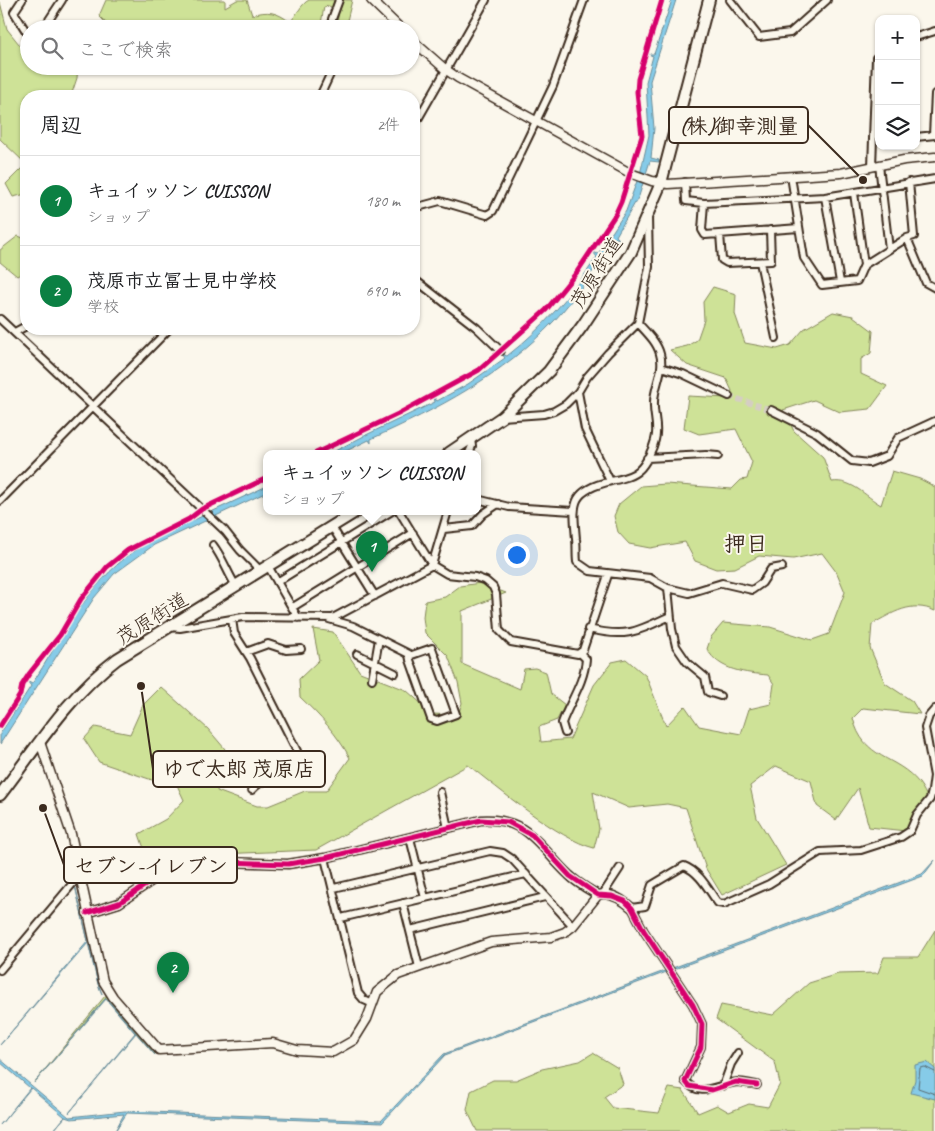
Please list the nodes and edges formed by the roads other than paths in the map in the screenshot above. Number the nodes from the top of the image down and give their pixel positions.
1 (22, 0) edge
2 (62, 0) edge
3 (339, 0) edge
4 (371, 0) edge
5 (486, 0) edge
6 (584, 0) edge
7 (709, 0) edge
8 (730, 0) edge
9 (827, 0) edge
10 (49, 20) edge
11 (332, 20) edge
12 (392, 20) edge
13 (20, 22) edge
14 (935, 31) edge
15 (920, 36) edge
16 (420, 46) edge
17 (876, 60) edge
18 (445, 69) junction
19 (330, 75) edge
20 (323, 90) edge
21 (935, 94) edge
22 (876, 105) edge
23 (420, 115) edge
24 (537, 123) junction
25 (934, 135) edge
26 (920, 137) edge
27 (876, 150) edge
28 (935, 158) edge
29 (875, 166) junction
30 (791, 176) junction
31 (935, 179) edge
32 (656, 182) junction
33 (685, 182) junction
34 (909, 182) junction
35 (881, 188) junction
36 (854, 193) junction
37 (825, 197) junction
38 (794, 199) junction
39 (704, 203) junction
40 (420, 206) edge
41 (647, 213) junction
42 (799, 228) junction
43 (770, 230) junction
44 (720, 234) junction
45 (907, 238) junction
46 (890, 249) junction
47 (760, 262) junction
48 (864, 265) junction
49 (840, 282) junction
50 (420, 284) edge
51 (935, 288) edge
52 (0, 318) edge
53 (638, 323) junction
54 (20, 329) edge
55 (14, 332) junction
56 (163, 335) edge
57 (776, 338) dead end
58 (501, 351) dead end
59 (661, 367) junction
60 (578, 392) junction
61 (729, 396) tunnel mouth
62 (92, 406) junction
63 (770, 410) tunnel mouth
64 (502, 417) junction
65 (935, 421) edge
66 (470, 440) junction
67 (454, 450) edge
68 (470, 450) edge
69 (718, 456) dead end
70 (646, 458) junction
71 (610, 481) junction
72 (481, 500) edge
73 (0, 502) edge
74 (498, 504) junction
75 (573, 511) junction
76 (351, 515) edge
77 (386, 515) edge
78 (402, 515) edge
79 (447, 515) edge
80 (332, 527) junction
81 (444, 529) junction
82 (413, 533) junction
83 (342, 543) junction
84 (213, 544) dead end
85 (432, 565) junction
86 (358, 567) junction
87 (782, 567) dead end
88 (265, 568) junction
89 (608, 575) junction
90 (277, 582) junction
91 (236, 586) junction
92 (668, 588) junction
93 (375, 596) junction
94 (293, 607) junction
95 (670, 616) junction
96 (298, 618) junction
97 (232, 619) junction
98 (327, 619) junction
99 (170, 627) junction
100 (588, 630) junction
101 (379, 639) junction
102 (301, 649) dead end
103 (246, 652) junction
104 (580, 652) junction
105 (357, 654) dead end
106 (409, 656) junction
107 (375, 663) junction
108 (395, 673) dead end
109 (372, 678) dead end
110 (720, 696) dead end
111 (935, 709) edge
112 (565, 733) dead end
113 (40, 742) junction
114 (252, 790) dead end
115 (440, 792) dead end
116 (0, 794) edge
117 (448, 828) junction
118 (410, 838) junction
119 (325, 858) junction
120 (418, 868) junction
121 (620, 868) dead end
122 (526, 874) junction
123 (80, 876) junction
124 (334, 888) junction
125 (601, 894) junction
126 (545, 897) junction
127 (425, 898) junction
128 (403, 903) junction
129 (632, 908) junction
130 (87, 913) junction
131 (341, 918) junction
132 (573, 926) junction
133 (410, 930) junction
134 (419, 967) junction
135 (0, 970) edge
136 (373, 1004) junction
137 (738, 1053) dead end
138 (756, 1085) dead end
139 (723, 1086) junction

1 - 13 street
2 - 10 street
3 - 11 street
4 - 12 street
5 - 18 street
6 - 24 street
7 - 32 main road, 茂原街道
8 - 9 street
14 - 15 street
16 - 18 street
17 - 22 street
18 - 23 street
18 - 24 street
19 - 20 street
21 - 25 street
24 - 32 street
24 - 40 street
25 - 26 street
27 - 29 street
28 - 29 street
29 - 30 street
29 - 35 street
30 - 33 street
30 - 38 street
31 - 34 street
32 - 33 street
32 - 41 main road, 茂原街道
33 - 39 street
34 - 35 street
34 - 45 street
35 - 36 street
35 - 46 street
36 - 37 street
36 - 48 street
37 - 38 street
37 - 49 street
38 - 39 street
38 - 42 street
39 - 44 street
41 - 53 street
41 - 64 main road, 茂原街道
42 - 43 street
42 - 49 street
43 - 44 street
43 - 47 street
44 - 47 street
45 - 46 street
45 - 51 street
46 - 48 street
47 - 57 street
48 - 49 street
50 - 58 street
52 - 55 street
53 - 59 street
53 - 60 street
54 - 55 street
55 - 62 street
56 - 62 street
59 - 61 street
59 - 70 street
60 - 64 street
60 - 71 street
62 - 73 street
62 - 88 street
63 - 65 street
64 - 66 main road, 茂原街道
66 - 67 main road, 茂原街道
66 - 68 street
69 - 70 street
70 - 71 street
71 - 75 street
72 - 74 street
74 - 75 street
74 - 81 street
75 - 89 street
76 - 80 main road, 茂原街道
77 - 83 street
78 - 82 street
79 - 81 street
80 - 83 street
80 - 88 main road, 茂原街道
81 - 85 street
82 - 85 street
82 - 86 street
83 - 86 street
83 - 90 street
84 - 91 street
85 - 93 street
85 - 104 street
86 - 93 street
86 - 94 street
87 - 92 street
88 - 90 street
88 - 91 main road, 茂原街道
89 - 92 street
89 - 100 street
90 - 94 street
91 - 99 main road, 茂原街道
92 - 95 street
93 - 98 street
94 - 96 street
95 - 100 street
95 - 110 street
96 - 97 street
96 - 98 street
97 - 99 street
97 - 103 street
98 - 101 street
99 - 113 main road, 茂原街道
100 - 104 street
101 - 106 street
101 - 107 street
102 - 103 street
103 - 114 street
104 - 112 street
105 - 107 street
106 - 106 street
107 - 108 street
107 - 109 street
111 - 129 street
113 - 116 main road, 茂原街道
113 - 123 street
115 - 117 street
117 - 118 street
117 - 125 street
118 - 119 street
118 - 120 street
119 - 124 street
119 - 130 street
120 - 122 street
120 - 124 street
120 - 127 street
121 - 125 street
122 - 126 street
122 - 127 street
123 - 130 street
123 - 135 street
124 - 131 street
125 - 129 street
125 - 132 street
126 - 132 street
126 - 133 street
127 - 128 street
128 - 131 street
128 - 133 street
129 - 139 street
130 - 136 street
131 - 136 street
132 - 134 street
133 - 134 street
134 - 136 street
137 - 139 street
138 - 139 street

